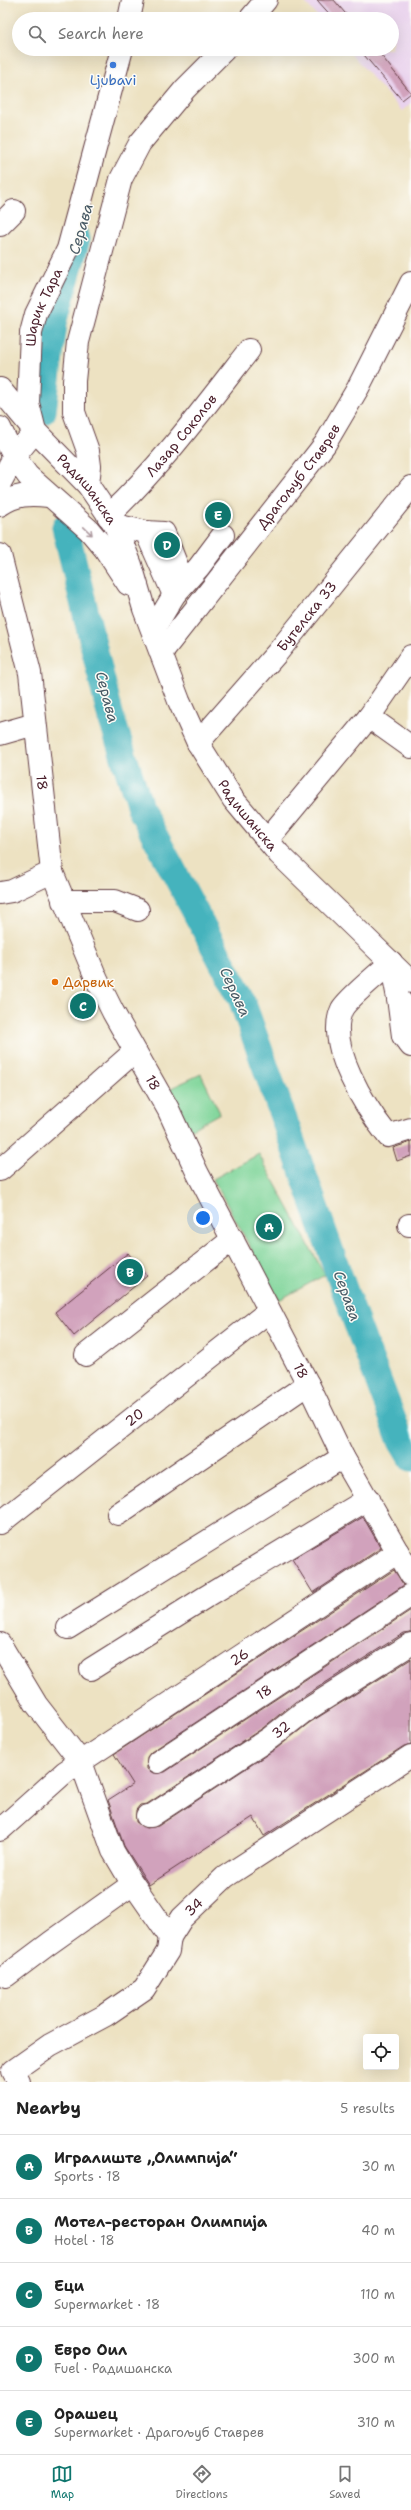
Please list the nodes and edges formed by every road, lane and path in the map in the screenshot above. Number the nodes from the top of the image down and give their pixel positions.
1 (133, 0) edge
2 (266, 0) edge
3 (130, 12) edge
4 (256, 12) edge
5 (120, 56) edge
6 (218, 56) edge
7 (411, 283) edge
8 (249, 350) dead end
9 (0, 389) edge
10 (0, 428) edge
11 (34, 431) junction
12 (14, 457) junction
13 (0, 484) edge
14 (411, 487) edge
15 (49, 496) junction
16 (0, 505) edge
17 (102, 507) junction
18 (72, 516) junction
19 (223, 535) dead end
20 (1, 561) edge
21 (174, 595) junction
22 (144, 608) junction
23 (153, 630) junction
24 (161, 653) junction
25 (411, 656) edge
26 (369, 717) junction
27 (35, 724) junction
28 (0, 734) edge
29 (198, 743) junction
30 (411, 747) edge
31 (267, 840) junction
32 (52, 872) junction
33 (0, 893) edge
34 (63, 901) junction
35 (138, 910) dead end
36 (391, 962) junction
37 (411, 982) edge
38 (404, 1006) edge
39 (411, 1046) edge
40 (134, 1052) junction
41 (411, 1129) edge
42 (0, 1170) edge
43 (233, 1239) junction
44 (269, 1311) junction
45 (86, 1355) dead end
46 (308, 1384) junction
47 (343, 1457) junction
48 (368, 1499) junction
49 (118, 1514) dead end
50 (0, 1523) edge
51 (398, 1552) junction
52 (411, 1575) edge
53 (411, 1595) edge
54 (68, 1628) dead end
55 (0, 1644) edge
56 (411, 1644) edge
57 (91, 1669) dead end
58 (411, 1756) edge
59 (158, 1762) dead end
60 (73, 1767) junction
61 (149, 1816) dead end
62 (0, 1830) edge
63 (133, 1884) junction
64 (169, 1944) junction
65 (6, 1976) dead end
66 (11, 2074) edge

1 - 3 street
2 - 4 street
5 - 11 street, Шарик Тара
6 - 17 street
7 - 24 street, Драгољуб Ставрев
8 - 17 street, Лазар Соколов
9 - 11 street, Радишанска
10 - 12 street, Радишанска
11 - 12 street
11 - 17 street, Радишанска
12 - 13 street
12 - 15 street, Радишанска
14 - 29 street, Бутелска 33
15 - 16 street
15 - 18 street, Радишанска
17 - 18 street, Лазар Соколов
17 - 21 street
17 - 22 street, Радишанска
18 -> 22 street, Радишанска
19 - 21 street
20 - 27 street, 18
21 - 23 street
22 - 23 street, Радишанска
23 - 24 street, Радишанска
24 - 29 street, Радишанска
25 - 26 street
26 - 30 street
26 - 31 street
27 - 28 street
27 - 32 street, 18
29 - 31 street, Радишанска
31 - 36 street, Радишанска
32 - 33 street
32 - 34 street, 18
34 - 35 street
34 - 40 street, 18
36 - 37 street, Радишанска
36 - 38 street
36 - 41 street
38 - 39 street
40 - 42 street
40 - 43 street, 18
43 - 44 street, 18
43 - 45 street
44 - 46 street, 18
44 - 50 street, 20
46 - 47 street, 18
46 - 49 street
47 - 48 street, 18
47 - 54 street
48 - 51 street, 18
48 - 57 street
51 - 52 street, 18
51 - 60 street, 26
53 - 59 street, 18
55 - 60 street
56 - 61 street, 32
58 - 64 street, 34
60 - 62 street, 26
60 - 63 street
63 - 64 street
63 - 65 street
64 - 66 street, 34

